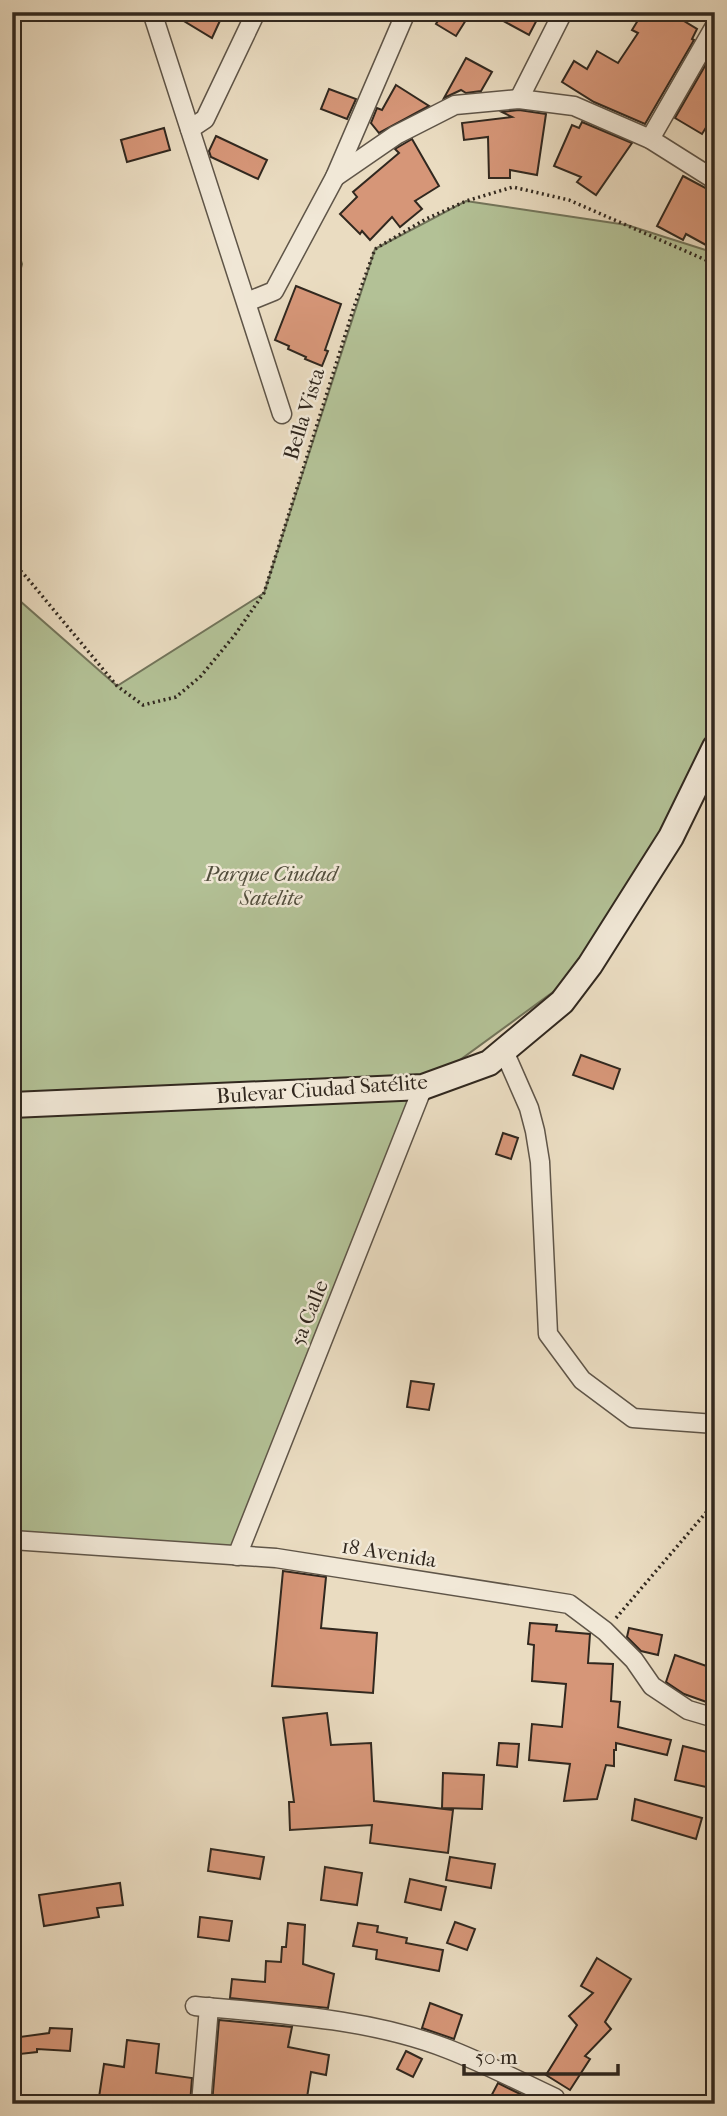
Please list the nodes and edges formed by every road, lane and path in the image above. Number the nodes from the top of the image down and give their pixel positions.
1 (152, 12) edge
2 (256, 12) edge
3 (406, 12) edge
4 (563, 12) edge
5 (715, 26) edge
6 (519, 99) junction
7 (190, 129) junction
8 (650, 139) junction
9 (335, 177) junction
10 (715, 180) edge
11 (715, 264) edge
12 (247, 302) junction
13 (282, 414) dead end
14 (12, 564) edge
15 (715, 747) edge
16 (504, 1051) junction
17 (423, 1087) junction
18 (12, 1105) edge
19 (715, 1424) edge
20 (715, 1502) edge
21 (12, 1539) edge
22 (237, 1556) junction
23 (605, 1631) junction
24 (715, 1718) edge
25 (555, 2098) dead end
26 (201, 2104) edge

1 - 7 street
2 - 7 street
3 - 9 street
4 - 6 street
5 - 8 street
6 - 8 street
6 - 9 street
7 - 12 street
8 - 10 street
9 - 12 street
11 - 14 path, Bella Vista
12 - 13 street
15 - 16 street, Bulevar Ciudad Satélite
16 - 17 street, Bulevar Ciudad Satélite
16 - 19 street
17 - 18 street, Bulevar Ciudad Satélite
17 - 22 street, 5a Calle
20 - 23 path
21 - 22 street, 18 Avenida
22 - 23 street, 18 Avenida
23 - 24 street, 18 Avenida
25 - 26 street

